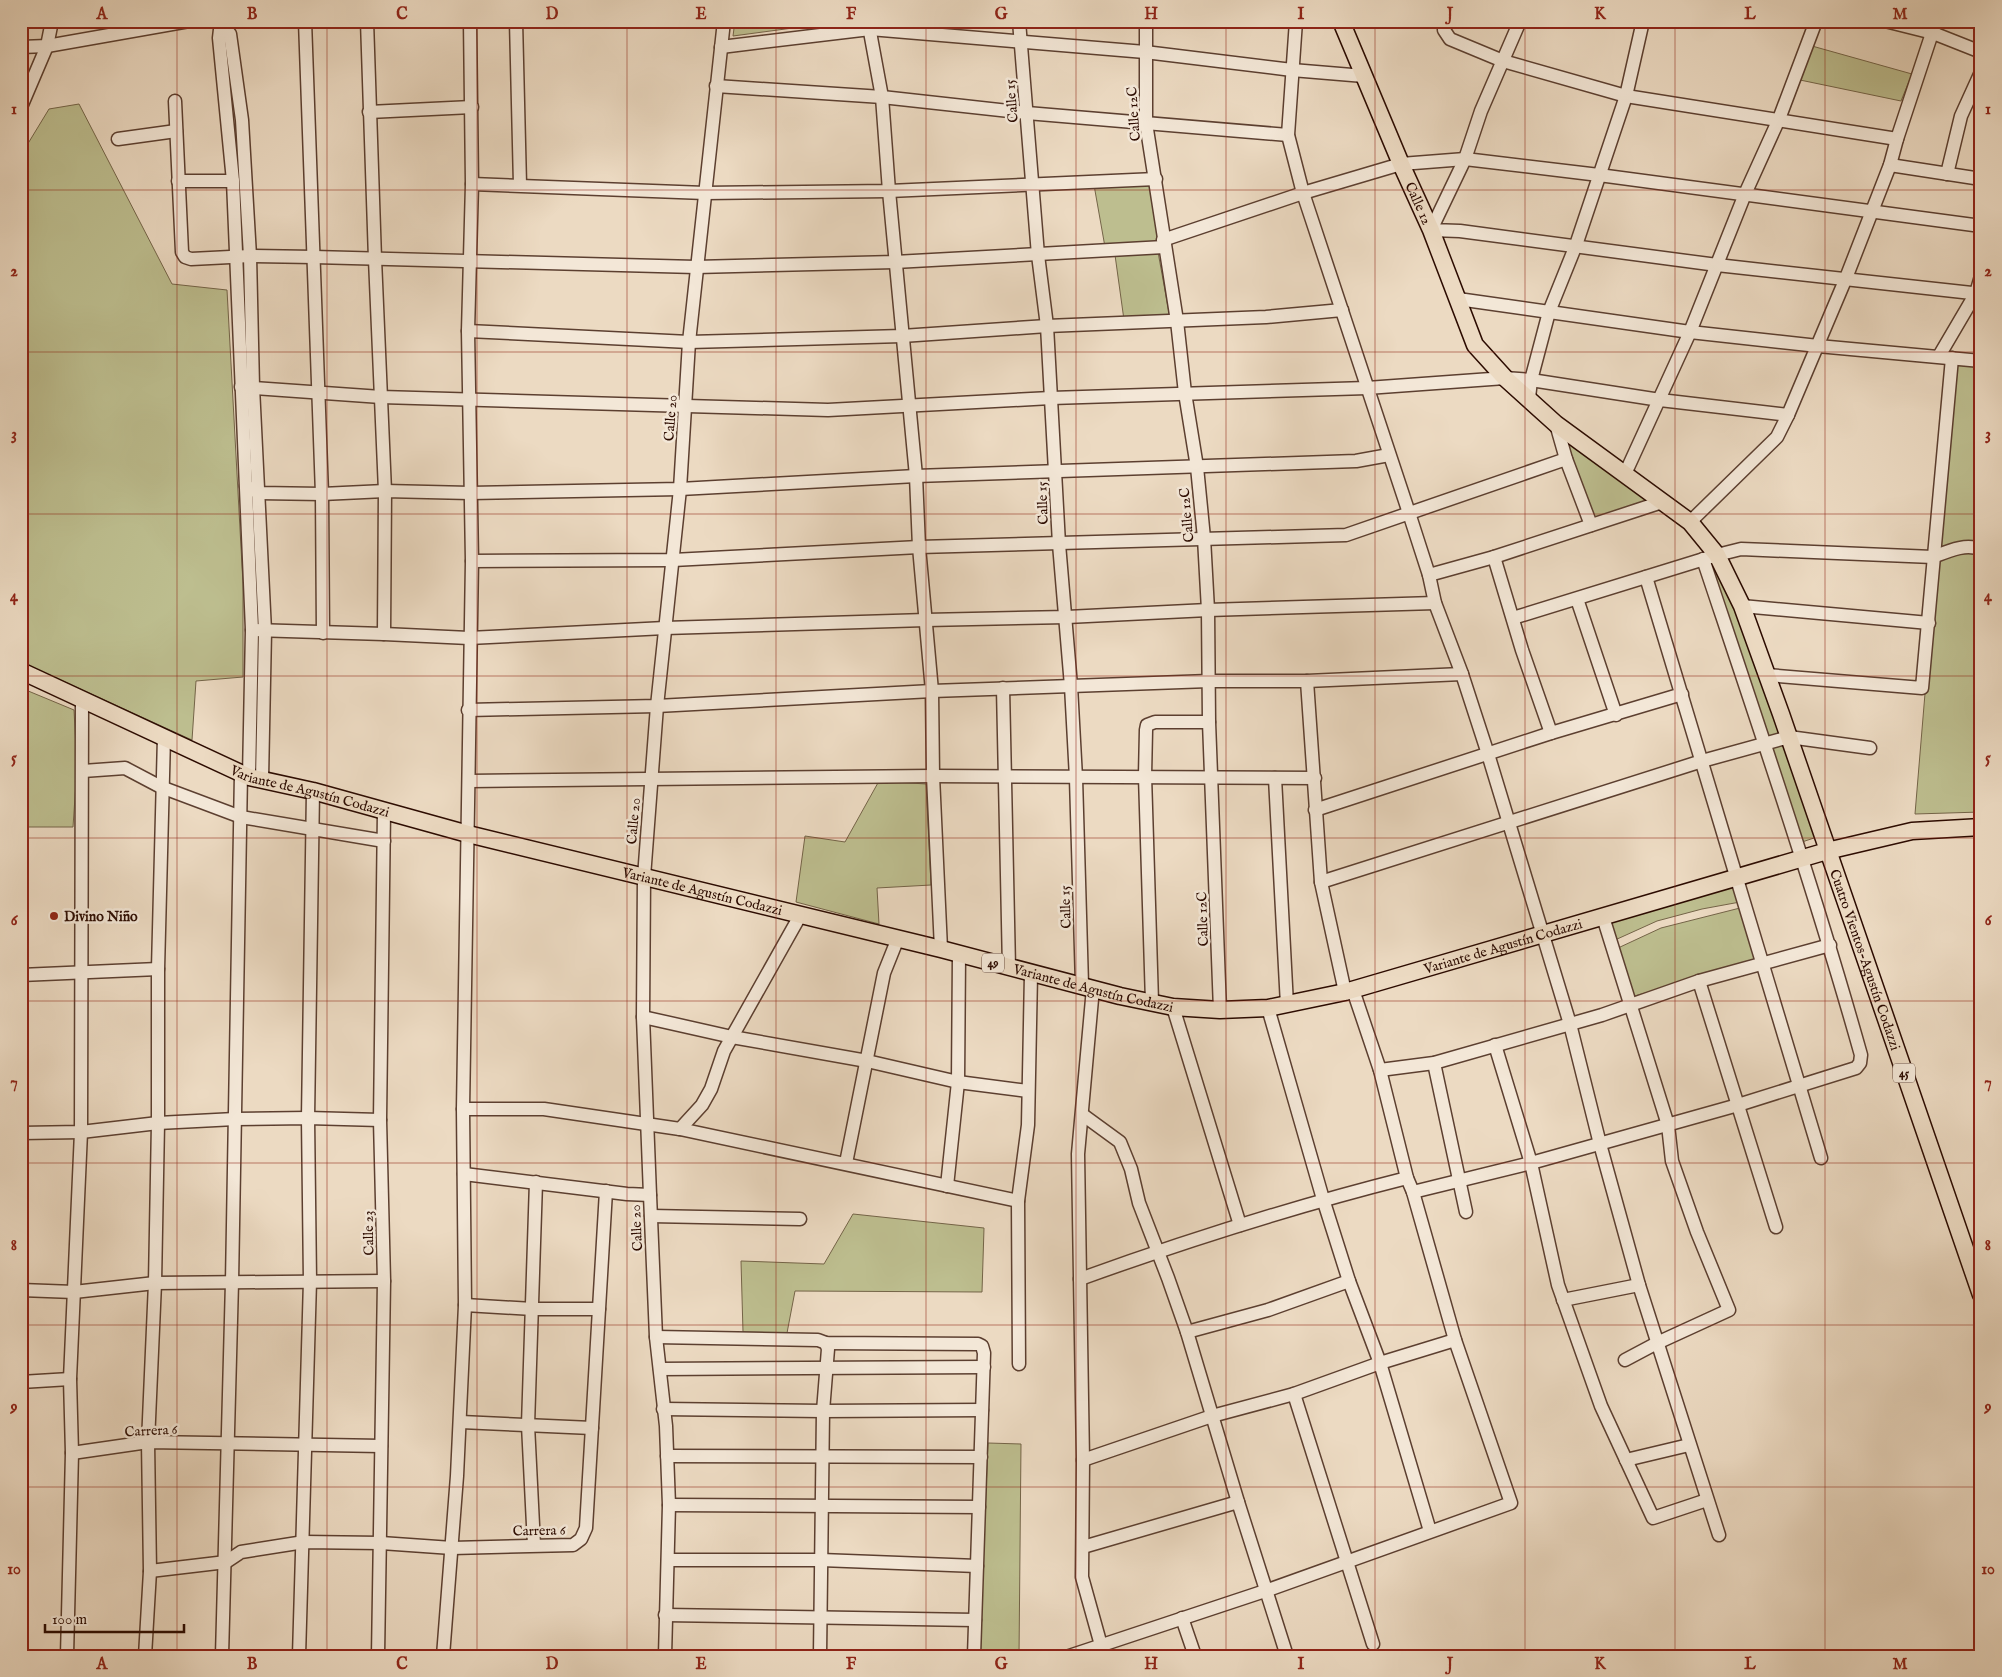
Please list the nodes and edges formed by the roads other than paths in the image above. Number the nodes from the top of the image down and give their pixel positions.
1 (52, 21) edge
2 (189, 21) edge
3 (305, 21) edge
4 (367, 21) edge
5 (470, 21) edge
6 (516, 21) edge
7 (724, 21) edge
8 (1019, 21) edge
9 (1146, 21) edge
10 (1296, 21) edge
11 (1341, 21) edge
12 (1444, 21) edge
13 (1520, 21) edge
14 (1643, 21) edge
15 (1816, 21) edge
16 (1885, 21) edge
17 (221, 22) edge
18 (869, 25) edge
19 (1935, 27) edge
20 (1020, 41) junction
21 (47, 46) junction
22 (21, 47) edge
23 (721, 47) junction
24 (1146, 52) junction
25 (1981, 52) edge
26 (1503, 61) junction
27 (1292, 70) junction
28 (1981, 72) edge
29 (1364, 76) junction
30 (716, 86) junction
31 (1626, 96) junction
32 (882, 97) junction
33 (175, 101) dead end
34 (21, 107) edge
35 (472, 107) junction
36 (370, 112) junction
37 (1027, 113) junction
38 (1779, 119) junction
39 (1146, 123) junction
40 (176, 130) junction
41 (1288, 135) junction
42 (118, 138) dead end
43 (1897, 139) junction
44 (1465, 159) junction
45 (1400, 164) junction
46 (1890, 165) junction
47 (1947, 174) junction
48 (1599, 175) junction
49 (1156, 178) junction
50 (1981, 179) edge
51 (178, 181) junction
52 (233, 181) junction
53 (472, 184) junction
54 (1033, 184) junction
55 (520, 185) junction
56 (889, 191) junction
57 (705, 192) junction
58 (1303, 193) junction
59 (1745, 194) junction
60 (1872, 212) junction
61 (1981, 226) edge
62 (1430, 230) junction
63 (1164, 243) junction
64 (1576, 245) junction
65 (1038, 255) junction
66 (250, 256) junction
67 (314, 257) junction
68 (236, 258) junction
69 (375, 259) junction
70 (470, 261) junction
71 (895, 262) junction
72 (1717, 265) junction
73 (696, 267) junction
74 (1981, 276) edge
75 (1846, 278) junction
76 (1978, 294) edge
77 (1458, 299) junction
78 (1342, 310) junction
79 (1550, 312) junction
80 (1177, 321) junction
81 (1047, 326) junction
82 (468, 331) junction
83 (1690, 332) junction
84 (902, 336) junction
85 (689, 342) junction
86 (1818, 346) junction
87 (1945, 357) junction
88 (1981, 361) edge
89 (1505, 378) junction
90 (1531, 380) junction
91 (247, 387) junction
92 (1367, 388) junction
93 (318, 393) junction
94 (1185, 394) junction
95 (381, 397) junction
96 (469, 398) junction
97 (1051, 398) junction
98 (1529, 398) junction
99 (1660, 400) junction
100 (686, 406) junction
101 (909, 406) junction
102 (1788, 415) junction
103 (1556, 424) junction
104 (1389, 455) junction
105 (1566, 459) junction
106 (1197, 467) junction
107 (1056, 471) junction
108 (1625, 474) junction
109 (916, 476) junction
110 (246, 486) junction
111 (680, 490) junction
112 (385, 491) junction
113 (259, 493) junction
114 (470, 493) junction
115 (322, 494) junction
116 (1662, 502) junction
117 (1409, 513) junction
118 (1690, 522) junction
119 (1591, 525) junction
120 (1204, 538) junction
121 (1059, 544) junction
122 (920, 547) junction
123 (1981, 550) edge
124 (1494, 556) junction
125 (1710, 557) junction
126 (1933, 557) junction
127 (674, 560) junction
128 (472, 561) junction
129 (1429, 575) junction
130 (1646, 577) junction
131 (1577, 600) junction
132 (1435, 603) junction
133 (1742, 606) junction
134 (1208, 610) junction
135 (1067, 618) junction
136 (1513, 618) junction
137 (926, 620) junction
138 (1929, 624) junction
139 (665, 628) junction
140 (258, 631) junction
141 (323, 632) junction
142 (384, 634) junction
143 (469, 638) junction
144 (21, 671) edge
145 (1462, 674) junction
146 (1766, 675) junction
147 (1209, 681) junction
148 (1308, 681) junction
149 (1071, 686) junction
150 (1003, 688) junction
151 (932, 691) junction
152 (1682, 694) junction
153 (82, 699) junction
154 (657, 706) junction
155 (468, 710) junction
156 (1616, 715) junction
157 (1209, 722) junction
158 (1551, 733) junction
159 (164, 737) junction
160 (1789, 737) junction
161 (1765, 744) junction
162 (1870, 748) dead end
163 (1488, 754) junction
164 (1702, 761) junction
165 (82, 772) junction
166 (251, 776) junction
167 (933, 776) junction
168 (1145, 776) junction
169 (1211, 776) junction
170 (652, 778) junction
171 (1004, 778) junction
172 (1076, 778) junction
173 (1275, 778) junction
174 (1315, 778) junction
175 (470, 781) junction
176 (161, 787) junction
177 (313, 791) junction
178 (1315, 810) junction
179 (384, 811) junction
180 (241, 817) junction
181 (1509, 823) junction
182 (1981, 827) edge
183 (311, 828) junction
184 (468, 834) junction
185 (384, 841) junction
186 (1827, 851) junction
187 (1802, 860) junction
188 (644, 876) junction
189 (1736, 878) junction
190 (1321, 882) junction
191 (800, 914) junction
192 (1603, 917) junction
193 (1544, 934) junction
194 (898, 938) junction
195 (1830, 945) junction
196 (941, 949) junction
197 (959, 955) junction
198 (1761, 965) junction
199 (1009, 968) junction
200 (158, 969) junction
201 (80, 973) junction
202 (1031, 974) junction
203 (21, 975) edge
204 (1699, 982) junction
205 (1088, 987) junction
206 (1349, 991) junction
207 (1152, 1002) junction
208 (1630, 1004) junction
209 (1286, 1005) junction
210 (1173, 1007) junction
211 (1268, 1008) junction
212 (1220, 1010) junction
213 (643, 1017) junction
214 (1570, 1024) junction
215 (732, 1037) junction
216 (1495, 1045) junction
217 (867, 1061) junction
218 (1434, 1063) junction
219 (1380, 1070) junction
220 (958, 1082) junction
221 (1799, 1087) junction
222 (1028, 1091) junction
223 (1738, 1105) junction
224 (463, 1109) junction
225 (1083, 1115) junction
226 (308, 1118) junction
227 (236, 1119) junction
228 (380, 1120) junction
229 (158, 1123) junction
230 (648, 1124) junction
231 (1668, 1125) junction
232 (680, 1129) junction
233 (81, 1132) junction
234 (21, 1133) edge
235 (1600, 1144) junction
236 (1821, 1158) dead end
237 (846, 1163) junction
238 (1531, 1163) junction
239 (464, 1174) junction
240 (1407, 1178) junction
241 (1459, 1180) junction
242 (536, 1182) junction
243 (947, 1186) junction
244 (606, 1191) junction
245 (1412, 1192) junction
246 (650, 1195) junction
247 (1323, 1199) junction
248 (1018, 1201) junction
249 (1466, 1212) dead end
250 (651, 1216) junction
251 (800, 1219) dead end
252 (1240, 1225) junction
253 (1776, 1226) dead end
254 (1158, 1251) junction
255 (1080, 1279) junction
256 (310, 1281) junction
257 (384, 1281) junction
258 (1349, 1281) junction
259 (232, 1282) junction
260 (155, 1283) junction
261 (1640, 1285) junction
262 (21, 1290) edge
263 (74, 1292) junction
264 (1981, 1295) edge
265 (1563, 1300) junction
266 (465, 1305) junction
267 (533, 1309) junction
268 (599, 1309) junction
269 (1187, 1332) junction
270 (656, 1337) junction
271 (1455, 1340) junction
272 (826, 1342) junction
273 (1657, 1343) junction
274 (1625, 1360) dead end
275 (1019, 1364) dead end
276 (1380, 1364) junction
277 (984, 1366) junction
278 (825, 1368) junction
279 (660, 1369) junction
280 (70, 1378) junction
281 (21, 1382) edge
282 (1294, 1394) junction
283 (663, 1409) junction
284 (982, 1410) junction
285 (823, 1411) junction
286 (1212, 1416) junction
287 (460, 1422) junction
288 (528, 1424) junction
289 (592, 1428) junction
290 (148, 1442) junction
291 (229, 1444) junction
292 (305, 1444) junction
293 (1689, 1445) junction
294 (381, 1446) junction
295 (72, 1453) junction
296 (667, 1456) junction
297 (822, 1456) junction
298 (981, 1457) junction
299 (1083, 1460) junction
300 (1626, 1460) junction
301 (1708, 1500) junction
302 (1238, 1502) junction
303 (668, 1505) junction
304 (822, 1506) junction
305 (979, 1507) junction
306 (1430, 1531) junction
307 (1719, 1536) dead end
308 (304, 1542) junction
309 (381, 1543) junction
310 (534, 1545) junction
311 (1083, 1546) junction
312 (452, 1548) junction
313 (668, 1560) junction
314 (820, 1560) junction
315 (1348, 1561) junction
316 (226, 1562) junction
317 (977, 1566) junction
318 (150, 1571) junction
319 (1268, 1590) junction
320 (666, 1615) junction
321 (821, 1617) junction
322 (1182, 1618) junction
323 (975, 1620) junction
324 (1373, 1644) dead end
325 (1102, 1651) edge
326 (67, 1656) edge
327 (145, 1656) edge
328 (222, 1656) edge
329 (299, 1656) edge
330 (378, 1656) edge
331 (443, 1656) edge
332 (665, 1656) edge
333 (820, 1656) edge
334 (974, 1656) edge
335 (1069, 1656) edge
336 (1195, 1656) edge
337 (1288, 1656) edge

1 - 21 street
2 - 21 street
3 - 67 street
4 - 36 street
5 - 35 street
6 - 55 street
7 - 23 street, Calle 20
8 - 20 street, Calle 15
9 - 24 street, Calle 12C
10 - 27 street
11 - 29 main road, Calle 12
12 - 26 street
13 - 26 street
14 - 31 street
15 - 38 street
16 - 19 street
17 - 52 street
17 - 66 street
18 - 20 street
18 - 23 street
18 - 32 street
19 - 25 street
19 - 43 street
20 - 24 street
20 - 37 street, Calle 15
21 - 22 street
21 - 34 street
23 - 30 street, Calle 20
24 - 27 street
24 - 39 street, Calle 12C
26 - 31 street
26 - 44 street
27 - 29 street
27 - 41 street
28 - 47 street
29 - 45 main road, Calle 12
30 - 32 street
30 - 57 street, Calle 20
31 - 38 street
31 - 48 street
32 - 37 street
32 - 56 street
33 - 40 street
35 - 36 street
35 - 53 street
36 - 69 street
37 - 39 street
37 - 54 street, Calle 15
38 - 43 street
38 - 59 street
39 - 41 street
39 - 49 street, Calle 12C
40 - 42 street
40 - 51 street
41 - 58 street
43 - 46 street
44 - 45 street
44 - 48 street
44 - 62 street
45 - 58 street
45 - 62 main road, Calle 12
46 - 47 street
46 - 60 street
47 - 50 street
48 - 59 street
48 - 64 street
49 - 54 street
49 - 63 street, Calle 12C
51 - 52 street
51 - 68 street
52 - 68 street
53 - 55 street
53 - 70 street
54 - 56 street
54 - 65 street, Calle 15
55 - 57 street
56 - 57 street
56 - 71 street
57 - 73 street, Calle 20
58 - 63 street
58 - 78 street
59 - 60 street
59 - 72 street
60 - 61 street
60 - 75 street
62 - 64 street
62 - 77 main road, Calle 12
63 - 65 street
63 - 80 street, Calle 12C
64 - 72 street
64 - 79 street
65 - 71 street
65 - 81 street, Calle 15
66 - 67 street
66 - 68 street
66 - 91 street
67 - 69 street
67 - 93 street
68 - 91 street
69 - 70 street
69 - 95 street
70 - 73 street
70 - 82 street
71 - 73 street
71 - 84 street
72 - 75 street
72 - 83 street
73 - 85 street, Calle 20
74 - 76 street
75 - 76 street
75 - 86 street
76 - 87 street
77 - 79 street
77 - 89 main road, Calle 12
78 - 80 street
78 - 92 street
79 - 83 street
79 - 90 street
80 - 81 street
80 - 94 street, Calle 12C
81 - 84 street
81 - 97 street, Calle 15
82 - 85 street
82 - 96 street
83 - 86 street
83 - 99 street
84 - 85 street
84 - 101 street
85 - 100 street, Calle 20
86 - 87 street
86 - 102 street
87 - 88 street
87 - 126 street
89 - 90 street
89 - 92 street
89 - 98 main road, Calle 12
90 - 98 street
90 - 99 street
91 - 93 street
91 - 110 street
91 - 113 street
92 - 94 street
92 - 104 street
93 - 95 street
93 - 115 street
94 - 97 street
94 - 106 street, Calle 12C
95 - 96 street
95 - 112 street
96 - 100 street
96 - 114 street
97 - 101 street
97 - 107 street, Calle 15
98 - 103 main road, Calle 12
99 - 102 street
99 - 108 street
100 - 101 street
100 - 111 street, Calle 20
101 - 109 street
102 - 118 street
103 - 105 street
103 - 108 main road, Calle 12
104 - 106 street
104 - 117 street
105 - 117 street
105 - 119 street
106 - 107 street
106 - 120 street, Calle 12C
107 - 109 street
107 - 121 street, Calle 15
108 - 116 main road, Calle 12
109 - 111 street
109 - 122 street
110 - 113 street
110 - 140 street
111 - 114 street
111 - 127 street, Calle 20
112 - 114 street
112 - 115 street
112 - 142 street
113 - 115 street
113 - 140 street
114 - 128 street
115 - 141 street
116 - 118 main road, Calle 12
116 - 119 street
117 - 120 street
117 - 129 street
118 - 125 main road, Calle 12
119 - 124 street
120 - 121 street
120 - 134 street, Calle 12C
121 - 122 street
121 - 135 street, Calle 15
122 - 127 street
122 - 137 street
123 - 126 street
124 - 129 street
124 - 136 street
125 - 126 street
125 - 130 street
125 - 133 main road, Cuatro Vientos-Agustín Codazzi
125 - 161 street
126 - 138 street
127 - 128 street
127 - 139 street, Calle 20
128 - 143 street
129 - 132 street
130 - 131 street
130 - 152 street
131 - 136 street
131 - 156 street
132 - 134 street
132 - 145 street
133 - 138 street
133 - 146 main road, Cuatro Vientos-Agustín Codazzi
134 - 135 street
134 - 147 street, Calle 12C
135 - 137 street
135 - 149 street, Calle 15
136 - 158 street
137 - 139 street
137 - 151 street
138 - 146 street
139 - 143 street
139 - 154 street, Calle 20
140 - 141 street
140 - 166 street
141 - 142 street
142 - 143 street
143 - 155 street
144 - 153 main road, Variante de Agustín Codazzi / 49
145 - 148 street
145 - 163 street
146 - 160 main road, Cuatro Vientos-Agustín Codazzi
147 - 148 street
147 - 149 street
147 - 157 street, Calle 12C
148 - 174 street
149 - 150 street
149 - 172 street, Calle 15
150 - 151 street
150 - 171 street
151 - 154 street
151 - 167 street
152 - 156 street
152 - 164 street
153 - 159 main road, Variante de Agustín Codazzi / 49
153 - 165 street
154 - 155 street
154 - 170 street, Calle 20
155 - 175 street
156 - 158 street
157 - 168 street
157 - 169 street, Calle 12C
158 - 163 street
159 - 166 main road, Variante de Agustín Codazzi / 49
159 - 176 street
160 - 161 street
160 - 162 street
160 - 186 main road, Cuatro Vientos-Agustín Codazzi
161 - 164 street
161 - 187 street
163 - 178 street
163 - 181 street
164 - 181 street
164 - 189 street
165 - 176 street
165 - 201 street
166 - 177 main road, Variante de Agustín Codazzi / 49
166 - 180 street
167 - 170 street
167 - 171 street
167 - 196 street
168 - 169 street
168 - 172 street
168 - 207 street
169 - 173 street
169 - 212 street, Calle 12C
170 - 175 street
170 - 188 street, Calle 20
171 - 172 street
171 - 199 street
172 - 205 street, Calle 15
173 - 174 street
173 - 209 street
174 - 178 street
175 - 184 street
176 - 180 street
176 - 200 street
177 - 179 main road, Variante de Agustín Codazzi / 49
177 - 183 street
178 - 190 street
179 - 184 main road, Variante de Agustín Codazzi / 49
179 - 185 street, Calle 23
180 - 183 street
180 - 227 street
181 - 190 street
181 - 193 street
182 - 186 main road, Variante de Agustín Codazzi / 49
183 - 185 street
183 - 226 street
184 - 188 main road, Variante de Agustín Codazzi / 49
184 - 224 street
185 - 228 street, Calle 23
186 - 187 main road, Variante de Agustín Codazzi / 49
186 - 264 main road, Cuatro Vientos-Agustín Codazzi / 45
187 - 189 main road, Variante de Agustín Codazzi / 49
187 - 195 street
188 - 191 main road, Variante de Agustín Codazzi / 49
188 - 213 street, Calle 20
189 - 192 main road, Variante de Agustín Codazzi / 49
189 - 198 street
190 - 206 street
191 - 194 main road, Variante de Agustín Codazzi / 49
191 - 215 street
192 - 193 main road, Variante de Agustín Codazzi / 49
192 - 208 street
193 - 206 main road, Variante de Agustín Codazzi / 49
193 - 214 street
194 - 196 main road, Variante de Agustín Codazzi / 49
194 - 217 street
195 - 198 street
195 - 221 street
196 - 197 main road, Variante de Agustín Codazzi / 49
197 - 199 main road, Variante de Agustín Codazzi / 49
197 - 220 street
198 - 204 street
198 - 221 street
199 - 202 main road, Variante de Agustín Codazzi / 49
200 - 201 street
200 - 229 street
201 - 203 street
201 - 233 street
202 - 205 main road, Variante de Agustín Codazzi / 49
202 - 222 street
204 - 208 street
204 - 223 street
205 - 207 main road, Variante de Agustín Codazzi / 49
205 - 225 street, Calle 15
206 - 209 main road, Variante de Agustín Codazzi / 49
206 - 219 street
207 - 210 main road, Variante de Agustín Codazzi / 49
208 - 214 street
208 - 231 street
209 - 211 main road, Variante de Agustín Codazzi / 49
210 - 212 main road, Variante de Agustín Codazzi / 49
210 - 252 street
211 - 212 main road, Variante de Agustín Codazzi / 49
211 - 247 street
213 - 215 street
213 - 230 street, Calle 20
214 - 216 street
214 - 235 street
215 - 217 street
215 - 232 street
216 - 218 street
216 - 238 street
217 - 220 street
217 - 237 street
218 - 219 street
218 - 241 street
219 - 240 street
220 - 222 street
220 - 243 street
221 - 223 street
221 - 236 street
222 - 248 street
223 - 231 street
223 - 253 street
224 - 230 street
224 - 239 street
225 - 254 street
225 - 255 street, Calle 15
226 - 227 street
226 - 228 street
226 - 256 street
227 - 229 street
227 - 259 street
228 - 257 street, Calle 23
229 - 233 street
229 - 260 street
230 - 232 street
230 - 246 street, Calle 20
231 - 235 street
231 - 273 street
232 - 237 street
233 - 234 street
233 - 263 street
235 - 238 street
235 - 261 street
237 - 243 street
238 - 241 street
238 - 265 street
239 - 242 street
239 - 266 street
240 - 245 street
240 - 247 street
241 - 245 street
241 - 249 street
242 - 244 street
242 - 267 street
243 - 248 street
244 - 246 street
244 - 268 street, Carrera 6
245 - 271 street
246 - 250 street, Calle 20
247 - 252 street
247 - 258 street
248 - 275 street
250 - 251 street
250 - 270 street, Calle 20
252 - 254 street
254 - 255 street
254 - 269 street
255 - 299 street, Calle 15
256 - 257 street
256 - 259 street
256 - 292 street
257 - 294 street, Calle 23
258 - 269 street
258 - 276 street
259 - 260 street
259 - 291 street
260 - 263 street
260 - 290 street
261 - 265 street
261 - 273 street
262 - 263 street
263 - 280 street
265 - 300 street
266 - 267 street
266 - 287 street
267 - 268 street
267 - 288 street
268 - 289 street, Carrera 6
269 - 286 street
270 - 272 street
270 - 279 street, Calle 20
271 - 276 street
271 - 306 street
272 - 277 street
272 - 278 street
273 - 274 street
273 - 293 street
276 - 282 street
276 - 306 street
277 - 278 street
277 - 284 street
278 - 279 street
278 - 285 street
279 - 283 street, Calle 20
280 - 281 street
280 - 295 street
282 - 286 street
282 - 315 street
283 - 285 street
283 - 296 street, Calle 20
284 - 285 street
284 - 298 street
285 - 297 street
286 - 299 street
286 - 302 street
287 - 288 street
287 - 312 street
288 - 289 street
288 - 310 street
289 - 310 street, Carrera 6
290 - 291 street, Carrera 6
290 - 295 street, Carrera 6
290 - 318 street
291 - 292 street, Carrera 6
291 - 316 street
292 - 294 street, Carrera 6
292 - 308 street
293 - 300 street
293 - 301 street
294 - 309 street, Calle 23
295 - 326 street
296 - 297 street
296 - 303 street, Calle 20
297 - 298 street
297 - 304 street
298 - 305 street
299 - 311 street, Calle 15
300 - 301 street
301 - 307 street
302 - 311 street
302 - 319 street
303 - 304 street
303 - 313 street, Calle 20
304 - 305 street
304 - 314 street
305 - 317 street
306 - 315 street
308 - 309 street, Carrera 6
308 - 316 street, Carrera 6
308 - 329 street
309 - 312 street, Carrera 6
309 - 330 street, Calle 23
310 - 312 street, Carrera 6
311 - 325 street, Calle 15
312 - 331 street
313 - 314 street
313 - 320 street, Calle 20
314 - 317 street
314 - 321 street
315 - 319 street
315 - 324 street
316 - 318 street, Carrera 6
316 - 328 street
317 - 323 street
318 - 327 street
319 - 322 street
319 - 337 street
320 - 321 street
320 - 332 street, Calle 20
321 - 323 street
321 - 333 street
322 - 325 street
322 - 336 street
323 - 334 street
325 - 335 street

